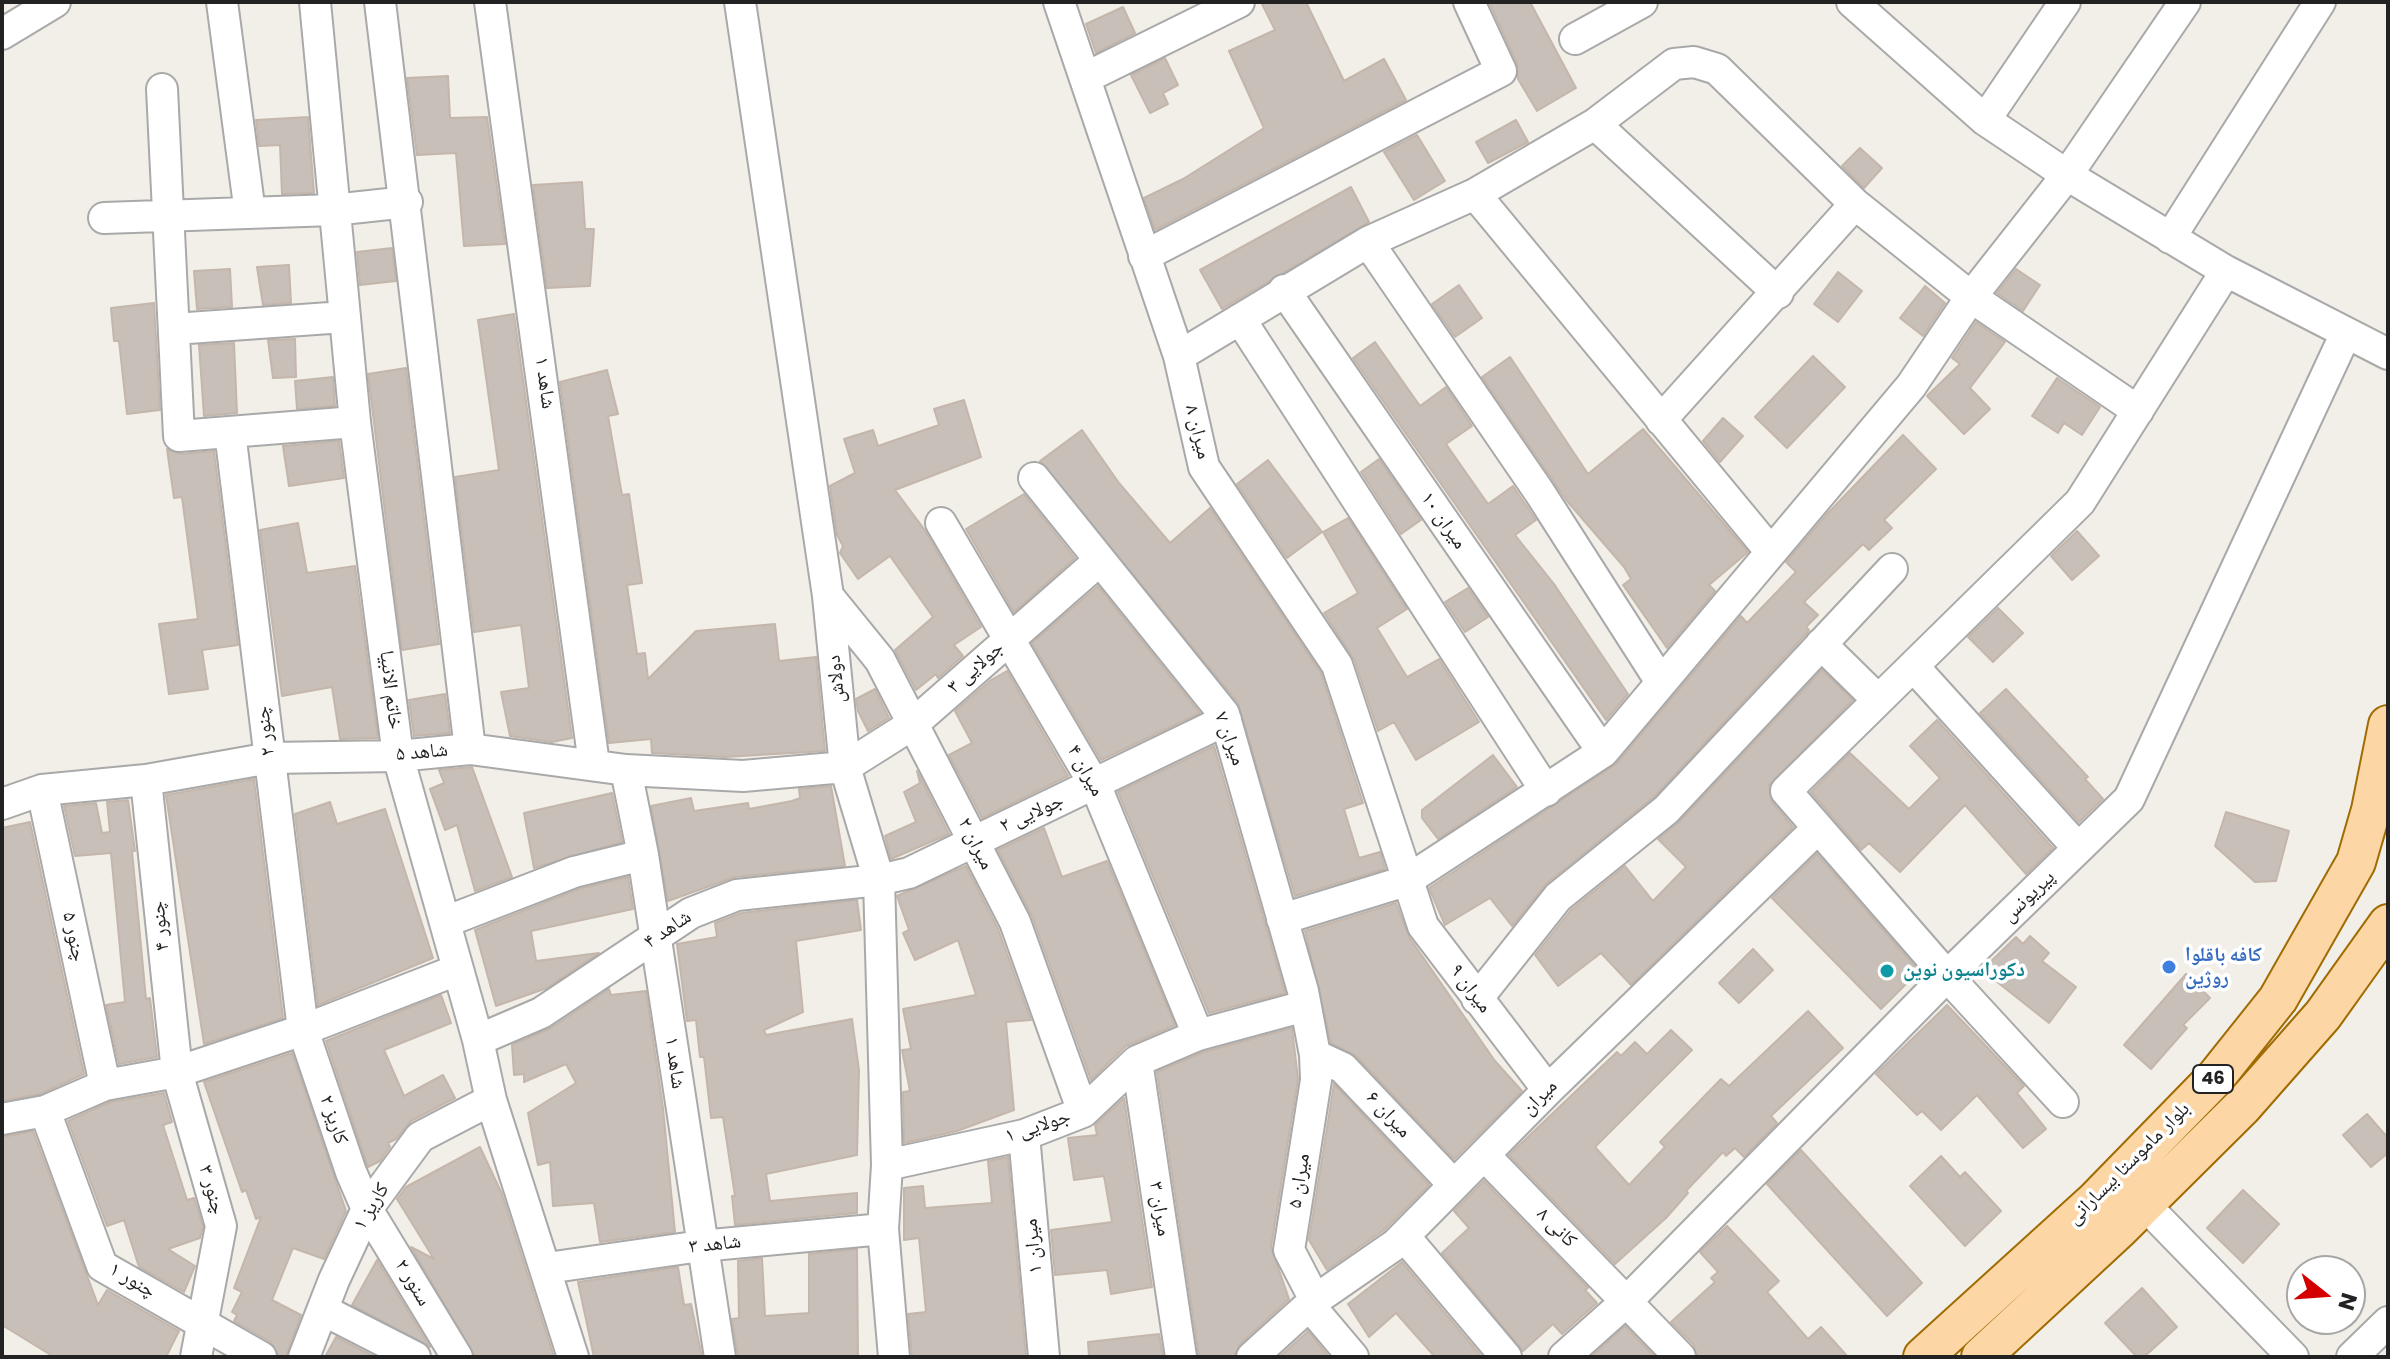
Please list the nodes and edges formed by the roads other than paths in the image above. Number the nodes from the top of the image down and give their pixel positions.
1 (55, 2) edge
2 (222, 2) edge
3 (315, 2) edge
4 (380, 2) edge
5 (490, 2) edge
6 (740, 2) edge
7 (1059, 2) edge
8 (1239, 2) edge
9 (1469, 2) edge
10 (1642, 2) edge
11 (2065, 2) edge
12 (2185, 2) edge
13 (2320, 2) edge
14 (1862, 5) edge
15 (2, 34) edge
16 (1575, 39) dead end
17 (1087, 77) junction
18 (162, 89) dead end
19 (1985, 120) junction
20 (1595, 124) junction
21 (2067, 175) junction
22 (1475, 194) junction
23 (407, 202) junction
24 (1855, 204) junction
25 (333, 210) junction
26 (250, 213) junction
27 (168, 216) junction
28 (104, 218) dead end
29 (2170, 238) junction
30 (1368, 242) junction
31 (1144, 256) junction
32 (2226, 271) junction
33 (1284, 290) junction
34 (1778, 293) junction
35 (1971, 297) junction
36 (344, 317) junction
37 (1240, 319) junction
38 (174, 329) junction
39 (2346, 333) junction
40 (2388, 354) edge
41 (1179, 356) junction
42 (2138, 411) junction
43 (1661, 420) junction
44 (355, 422) junction
45 (230, 432) junction
46 (1034, 478) dead end
47 (941, 523) dead end
48 (1771, 552) junction
49 (1100, 560) junction
50 (1892, 569) dead end
51 (828, 596) junction
52 (1009, 638) junction
53 (1821, 644) junction
54 (1913, 666) junction
55 (1661, 682) junction
56 (1878, 700) junction
57 (1226, 720) junction
58 (913, 724) junction
59 (2388, 725) edge
60 (470, 749) junction
61 (1603, 752) junction
62 (398, 756) junction
63 (270, 758) junction
64 (594, 764) junction
65 (845, 767) junction
66 (626, 770) junction
67 (146, 780) junction
68 (1095, 785) junction
69 (42, 790) junction
70 (1546, 791) junction
71 (2, 804) edge
72 (2380, 809) edge
73 (1818, 828) junction
74 (973, 841) junction
75 (2078, 848) junction
76 (643, 855) junction
77 (879, 880) junction
78 (1406, 881) junction
79 (1282, 919) junction
80 (445, 922) junction
81 (2388, 924) edge
82 (656, 939) junction
83 (457, 970) junction
84 (1947, 976) junction
85 (1477, 999) junction
86 (1305, 1006) junction
87 (303, 1030) junction
88 (1198, 1035) junction
89 (478, 1040) junction
90 (1315, 1055) junction
91 (1137, 1061) junction
92 (177, 1072) junction
93 (105, 1085) junction
94 (1548, 1090) junction
95 (491, 1100) junction
96 (2063, 1102) dead end
97 (45, 1111) junction
98 (1083, 1112) junction
99 (2, 1119) edge
100 (1024, 1135) junction
101 (1484, 1155) junction
102 (887, 1165) junction
103 (1454, 1185) junction
104 (2144, 1204) junction
105 (367, 1209) junction
106 (883, 1229) junction
107 (1404, 1236) junction
108 (701, 1246) junction
109 (547, 1268) junction
110 (1628, 1300) junction
111 (1313, 1303) junction
112 (323, 1310) junction
113 (2388, 1322) edge
114 (204, 1323) junction
115 (196, 1357) edge
116 (261, 1357) edge
117 (304, 1357) edge
118 (415, 1357) edge
119 (457, 1357) edge
120 (573, 1357) edge
121 (720, 1357) edge
122 (894, 1357) edge
123 (1044, 1357) edge
124 (1181, 1357) edge
125 (1252, 1357) edge
126 (1353, 1357) edge
127 (1506, 1357) edge
128 (1564, 1357) edge
129 (1680, 1357) edge
130 (1923, 1357) edge
131 (1981, 1357) edge
132 (2293, 1357) edge
133 (2352, 1357) edge

1 - 15 street
2 - 26 street
3 - 25 street, خاتم الانبیا
4 - 23 street
5 - 64 street, شاهد ۱
6 - 51 street, دولاش
7 - 17 street, میران ۸
8 - 17 street
9 - 31 street
10 - 16 street
11 - 19 street
12 - 21 street
13 - 29 street
14 - 19 street
17 - 31 street, میران ۸
18 - 27 street
19 - 21 street
20 - 22 street
20 - 24 street
20 - 34 street
21 - 29 street
21 - 35 street
22 - 30 street
22 - 43 street
23 - 25 street
23 - 60 street
24 - 34 street
24 - 35 street
25 - 26 street
25 - 36 street, خاتم الانبیا
26 - 27 street
27 - 28 street
27 - 38 street
29 - 32 street
30 - 33 street
30 - 55 street
31 - 41 street, میران ۸
32 - 39 street
32 - 42 street
33 - 37 street
33 - 61 street, میران ۱۰
34 - 43 street
35 - 42 street
35 - 48 street
36 - 38 street
36 - 44 street, خاتم الانبیا
37 - 41 street
37 - 70 street
38 - 45 street
39 - 40 street
39 - 75 street, پیریونس
41 - 78 street, میران ۸
42 - 54 street
43 - 48 street
44 - 45 street
44 - 62 street, خاتم الانبیا
45 - 63 street, چنور ۲
46 - 49 street, میران ۷
47 - 52 street, میران ۴
48 - 55 street
49 - 52 street, جولایی ۳
49 - 57 street, میران ۷
50 - 53 street
51 - 58 street, میران ۲
51 - 65 street, دولاش
52 - 58 street, جولایی ۳
52 - 68 street, میران ۴
53 - 56 street
53 - 85 street
54 - 56 street
54 - 75 street
55 - 61 street
56 - 73 street
57 - 68 street, جولایی ۲
57 - 79 street, میران ۷
58 - 65 street, جولایی ۳
58 - 74 street, میران ۲
59 - 72 main road, بلوار ماموستا بیسارانی / 46
60 - 62 street, شاهد ۵
60 - 64 street, شاهد ۵
61 - 70 street
62 - 63 street, شاهد ۵
62 - 80 street, خاتم الانبیا
63 - 67 street, شاهد ۵
63 - 87 street, چنور ۲
64 - 66 street, شاهد ۵
65 - 66 street, شاهد ۵
65 - 77 street, دولاش
66 - 76 street, شاهد ۱
67 - 69 street, شاهد ۵
67 - 92 street, چنور ۴
68 - 74 street, جولایی ۲
68 - 88 street, میران ۴
69 - 71 street, شاهد ۵
69 - 93 street, چنور ۵
70 - 78 street
72 - 130 main road, بلوار ماموستا بیسارانی / 46
73 - 84 street
73 - 94 street, میران
74 - 77 street, جولایی ۲
74 - 98 street, میران ۲
75 - 84 street, پیریونس
76 - 80 street
76 - 82 street, شاهد ۱
77 - 82 street, شاهد ۴
77 - 102 street, دولاش
78 - 79 street
78 - 85 street, میران ۹
79 - 86 street, میران ۷
80 - 83 street, خاتم الانبیا
81 - 104 main road, بلوار ماموستا بیسارانی / 46
82 - 89 street, شاهد ۴
82 - 108 street, شاهد ۱
83 - 87 street
83 - 89 street, خاتم الانبیا
84 - 96 street
84 - 110 street, پیریونس
85 - 94 street, میران ۹
86 - 88 street, جولایی ۱
86 - 90 street, میران ۷
87 - 92 street
87 - 105 street, کاریز ۲
88 - 91 street, جولایی ۱
89 - 95 street, خاتم الانبیا
90 - 103 street, میران ۶
90 - 111 street, میران ۵
91 - 98 street, جولایی ۱
91 - 124 street, میران ۳
92 - 93 street
92 - 114 street, چنور ۳
93 - 97 street
94 - 101 street, میران
95 - 105 street, کاریز ۱
95 - 109 street, خاتم الانبیا
97 - 99 street
97 - 114 street, چنور ۱
98 - 100 street, جولایی ۱
100 - 102 street, جولایی ۱
100 - 123 street, میران ۱
101 - 103 street, میران
101 - 110 street, کانی ۸
102 - 106 street, دولاش
103 - 107 street, میران
104 - 131 main road, بلوار ماموستا بیسارانی / 46
104 - 132 street
105 - 112 street, کاریز ۱
105 - 119 street, سنور ۲
106 - 108 street, شاهد ۳
106 - 122 street, دولاش
107 - 111 street, میران
107 - 127 street
108 - 109 street, شاهد ۳
108 - 121 street, شاهد ۱
109 - 120 street, خاتم الانبیا
110 - 128 street, پیریونس
110 - 129 street, کانی ۸
111 - 125 street, میران
111 - 126 street, میران ۵
112 - 117 street, کاریز ۱
112 - 118 street
113 - 133 street
114 - 115 street, چنور ۳
114 - 116 street, چنور ۱

